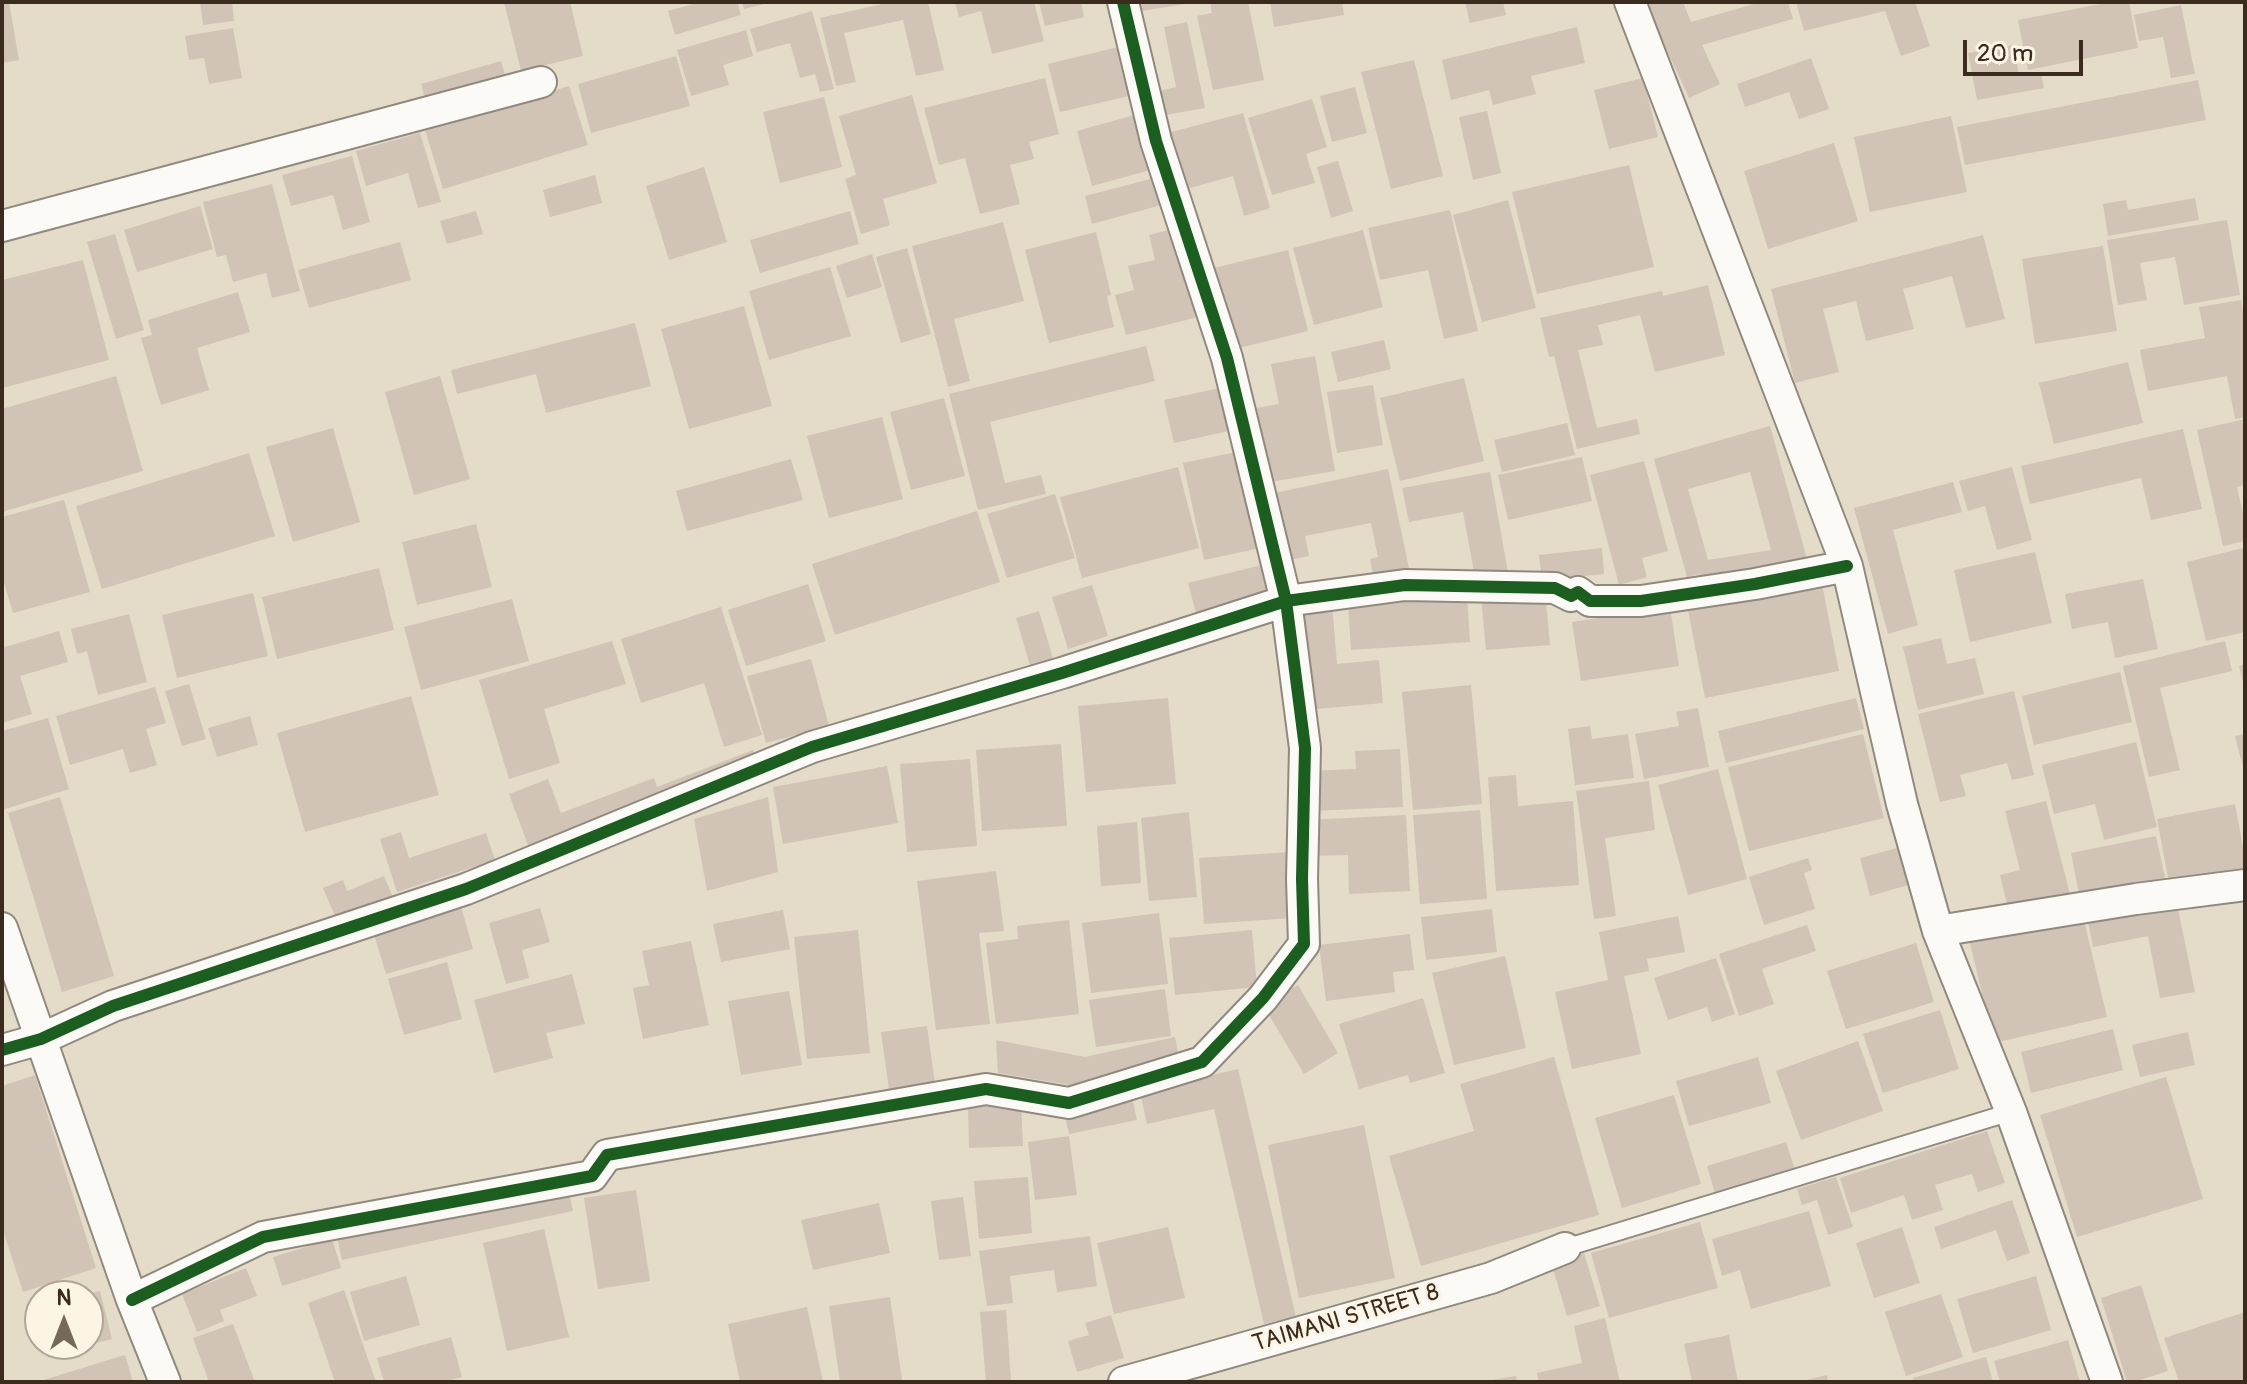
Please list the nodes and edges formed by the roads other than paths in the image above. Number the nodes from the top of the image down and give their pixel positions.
1 (1123, 2) edge
2 (1630, 2) edge
3 (541, 82) dead end
4 (2, 226) edge
5 (1847, 566) junction
6 (1286, 601) junction
7 (2245, 885) edge
8 (2, 928) edge
9 (1938, 931) junction
10 (41, 1039) junction
11 (2, 1050) edge
12 (2011, 1112) junction
13 (1565, 1248) joint
14 (132, 1300) junction
15 (165, 1382) edge
16 (1124, 1382) edge
17 (2107, 1382) edge

1 - 6 street
2 - 5 street
3 - 4 street
5 - 6 street
5 - 9 street
6 - 10 street
6 - 14 street
7 - 9 street
8 - 10 street
9 - 12 street
10 - 11 street
10 - 14 street
12 - 13 lane
12 - 17 street
13 - 16 street, TAIMANI STREET 8
14 - 15 street

